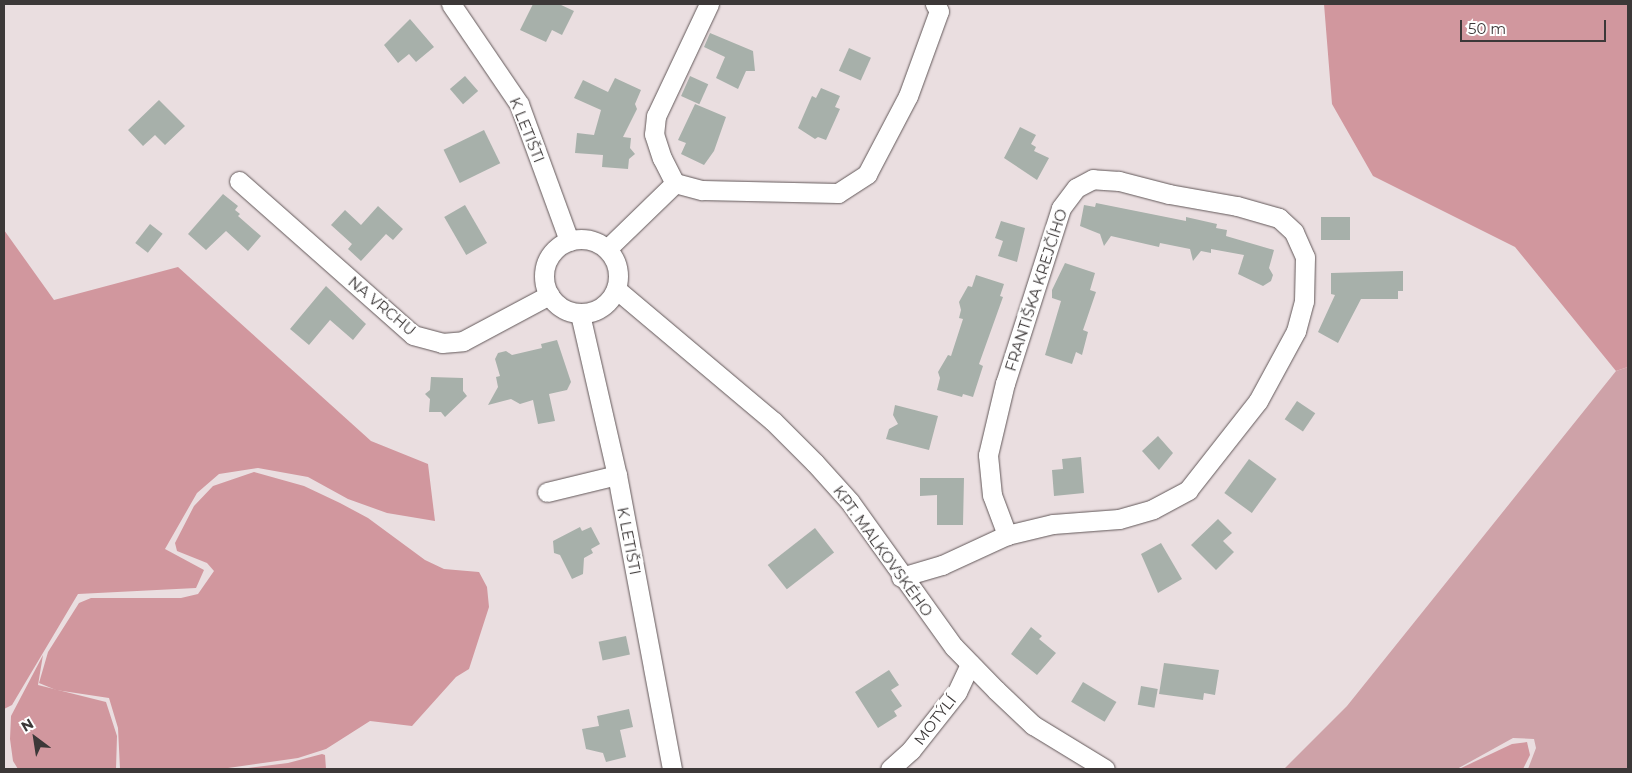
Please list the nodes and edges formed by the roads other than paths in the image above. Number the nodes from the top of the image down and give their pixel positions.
1 (451, 4) edge
2 (709, 4) edge
3 (935, 4) edge
4 (239, 181) dead end
5 (675, 183) junction
6 (569, 241) junction
7 (608, 249) junction
8 (616, 289) junction
9 (549, 295) junction
10 (580, 314) junction
11 (617, 475) junction
12 (547, 492) dead end
13 (1006, 535) junction
14 (901, 577) junction
15 (970, 664) junction
16 (672, 769) edge
17 (890, 769) edge
18 (1105, 769) edge

1 - 6 street, K LETIŠTI
2 - 5 street
3 - 5 street
4 - 9 street, NA VRCHU
5 - 7 street
6 - 7 street
6 - 9 street
7 - 8 street
8 - 10 street
8 - 14 street, KPT. MALKOVSKÉHO
9 - 10 street
10 - 11 street, K LETIŠTI
11 - 12 street
11 - 16 street, K LETIŠTI
13 - 13 street, FRANTIŠKA KREJČÍHO
13 - 14 street, FRANTIŠKA KREJČÍHO
14 - 15 street, KPT. MALKOVSKÉHO
15 - 17 street, MOTÝLÍ
15 - 18 street, KPT. MALKOVSKÉHO

